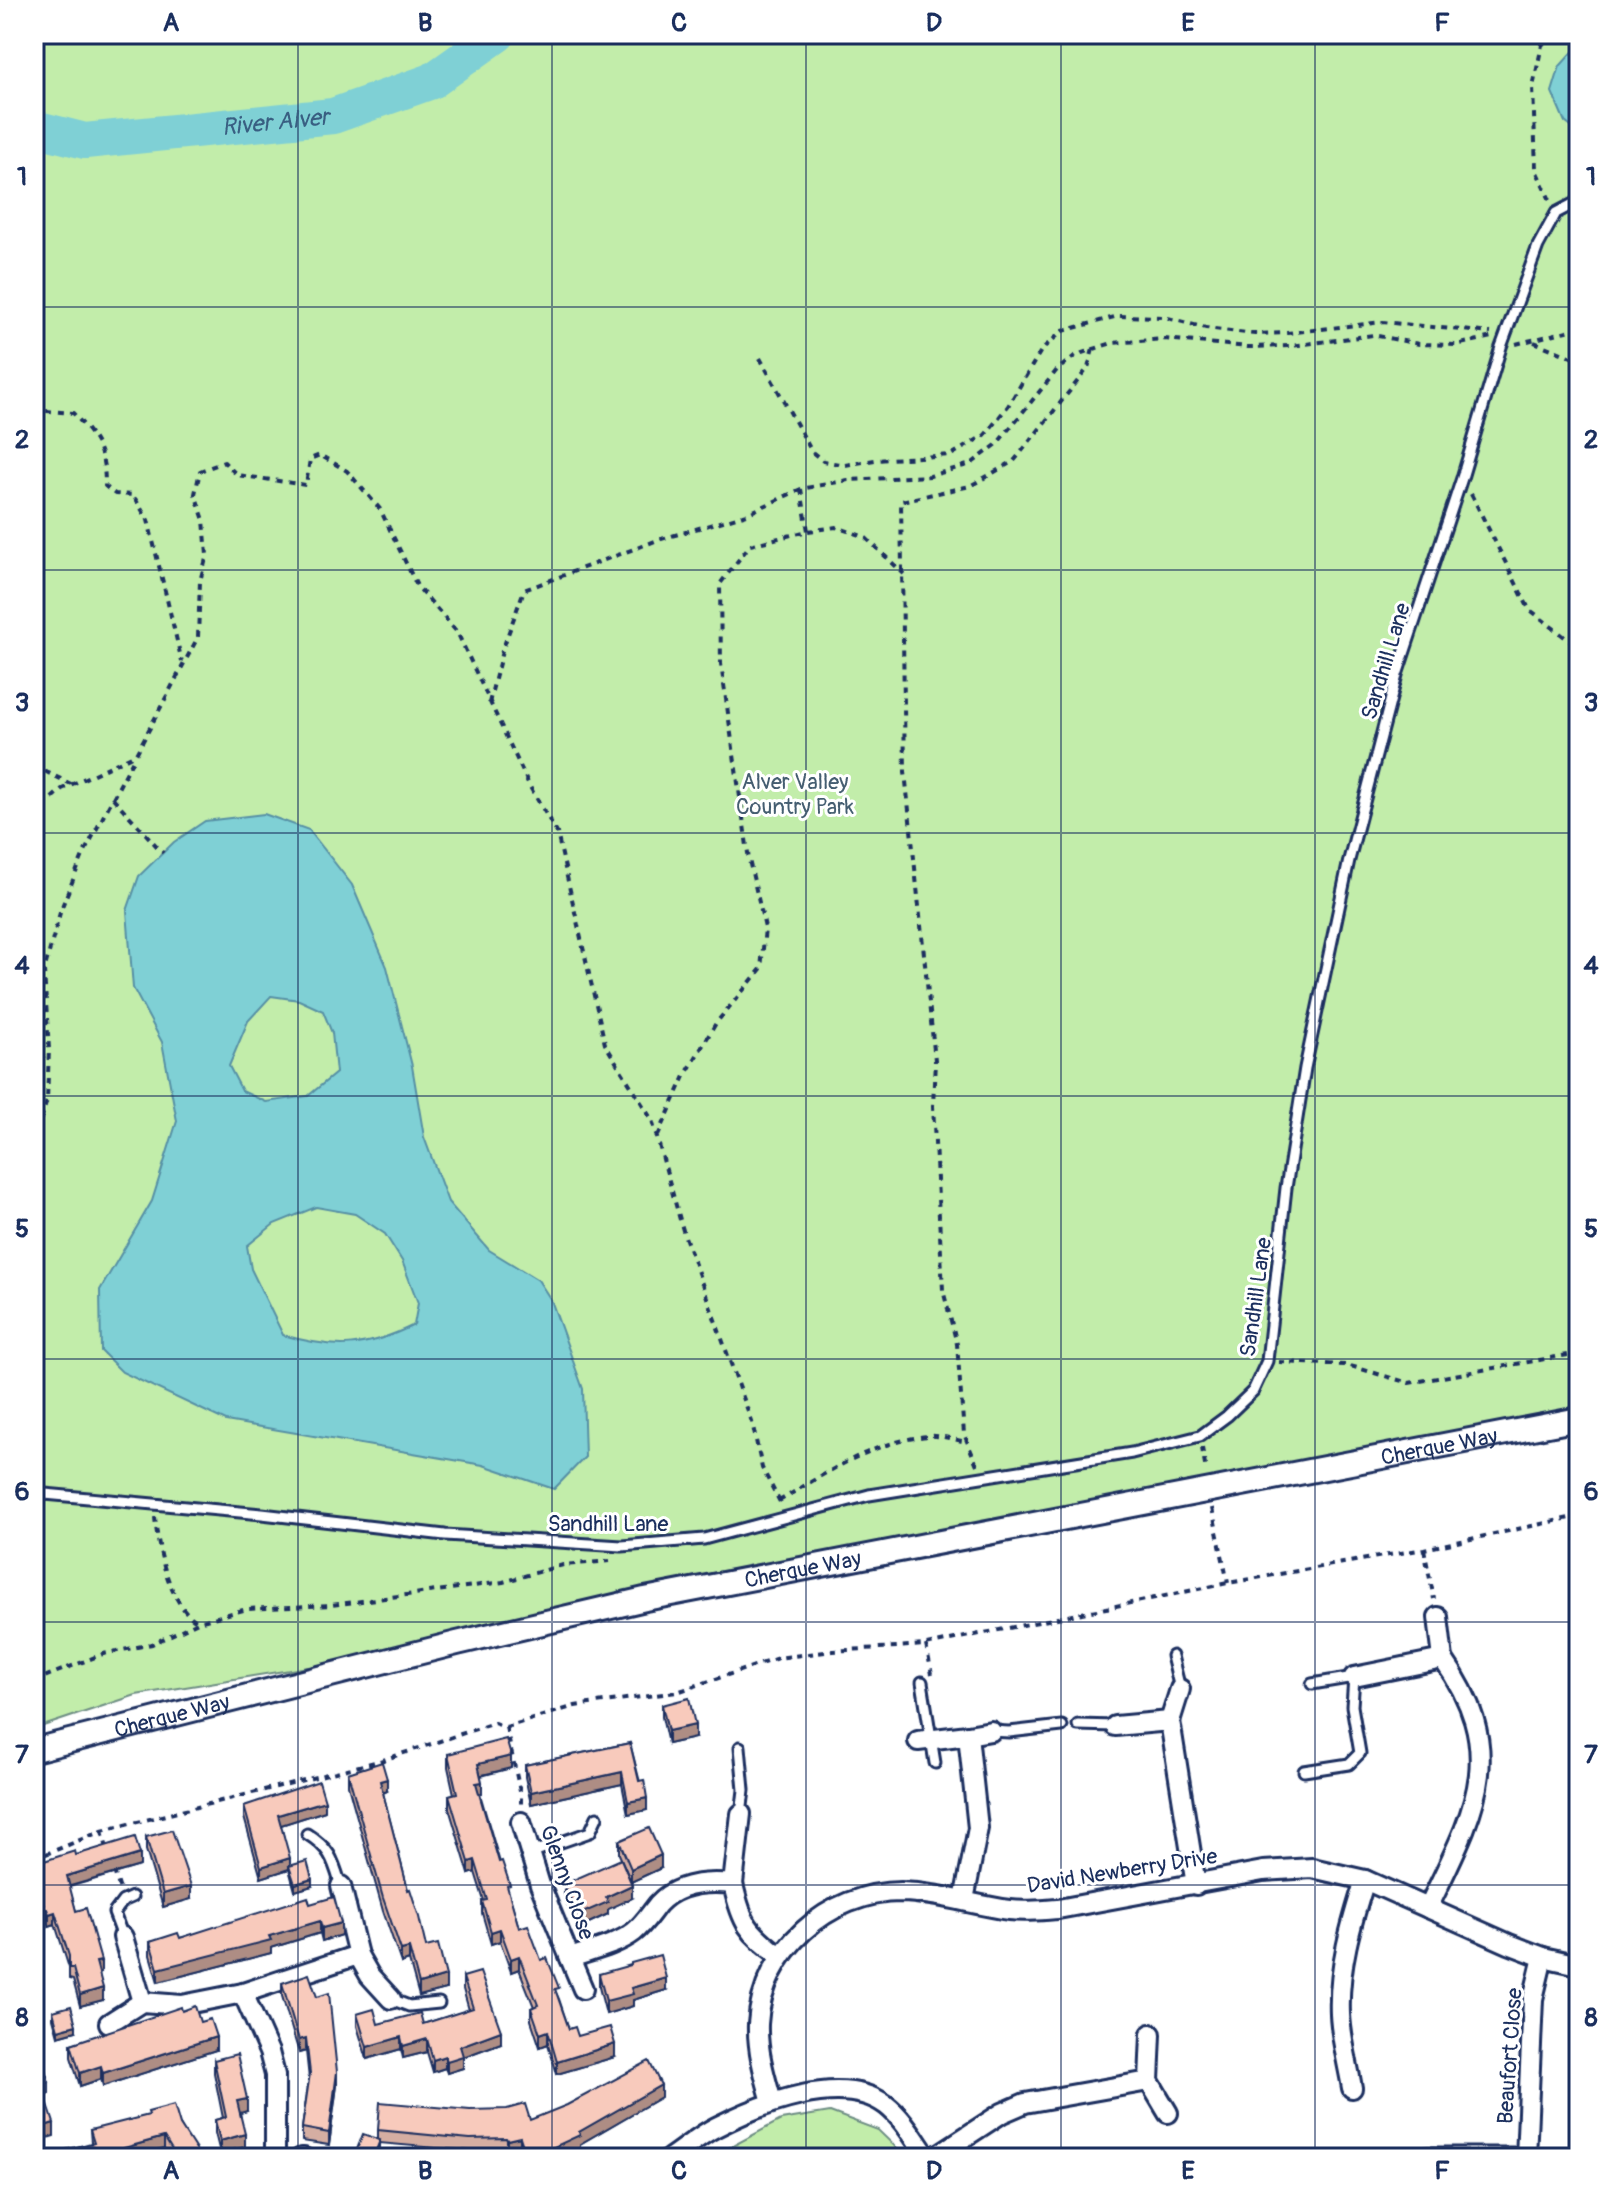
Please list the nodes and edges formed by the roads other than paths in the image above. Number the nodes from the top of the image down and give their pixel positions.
1 (1579, 201) edge
2 (1579, 1419) edge
3 (34, 1493) edge
4 (1438, 1617) road end
5 (1172, 1656) dead end
6 (1443, 1659) junction
7 (1354, 1677) junction
8 (922, 1682) dead end
9 (1312, 1684) dead end
10 (1180, 1689) joint
11 (1170, 1721) junction
12 (1078, 1725) dead end
13 (1062, 1726) dead end
14 (1115, 1726) joint
15 (991, 1731) joint
16 (968, 1735) junction
17 (924, 1740) junction
18 (740, 1747) dead end
19 (34, 1750) edge
20 (935, 1763) dead end
21 (1304, 1771) dead end
22 (741, 1814) joint
23 (597, 1817) dead end
24 (521, 1822) road end
25 (307, 1834) dead end
26 (530, 1853) junction
27 (1365, 1880) junction
28 (733, 1884) junction
29 (1196, 1885) junction
30 (341, 1886) joint
31 (128, 1899) road end
32 (964, 1900) junction
33 (1428, 1908) junction
34 (123, 1937) joint
35 (358, 1955) junction
36 (780, 1956) junction
37 (1543, 1957) junction
38 (570, 1958) junction
39 (1579, 1965) edge
40 (583, 1989) dead end
41 (243, 1993) junction
42 (391, 1999) joint
43 (142, 2002) junction
44 (439, 2003) dead end
45 (109, 2023) dead end
46 (1151, 2034) dead end
47 (1149, 2081) junction
48 (1352, 2088) dead end
49 (772, 2102) junction
50 (1168, 2113) dead end
51 (1526, 2156) edge
52 (275, 2158) edge
53 (670, 2158) edge
54 (931, 2158) edge
55 (1400, 2158) edge

1 - 3 lane, Sandhill Lane
2 - 19 street, Cherque Way
4 - 6 street
5 - 10 lane
6 - 7 street
6 - 33 street
7 - 9 lane
7 - 21 lane
8 - 17 lane
10 - 11 street
11 - 14 street
11 - 29 street
12 - 14 lane
13 - 15 lane
15 - 16 street
16 - 17 street
16 - 32 street
17 - 20 lane
18 - 22 lane
22 - 28 street
23 - 26 lane
24 - 26 street, Glenny Close
25 - 30 lane
26 - 38 street, Glenny Close
27 - 29 street, David Newberry Drive
27 - 33 street, David Newberry Drive
27 - 48 street
28 - 36 street
28 - 38 street, Glenny Close
29 - 32 street, David Newberry Drive
30 - 35 street
31 - 34 lane
32 - 36 street, David Newberry Drive
33 - 37 street, David Newberry Drive
34 - 43 street
35 - 41 street
35 - 42 street
36 - 49 street, David Newberry Drive
37 - 39 street, David Newberry Drive
37 - 51 street, Beaufort Close
38 - 40 street, Glenny Close
41 - 43 street
41 - 52 street
42 - 44 lane
43 - 45 street
46 - 47 street
47 - 50 street
47 - 54 street
49 - 53 street
49 - 54 street
51 - 55 lane

